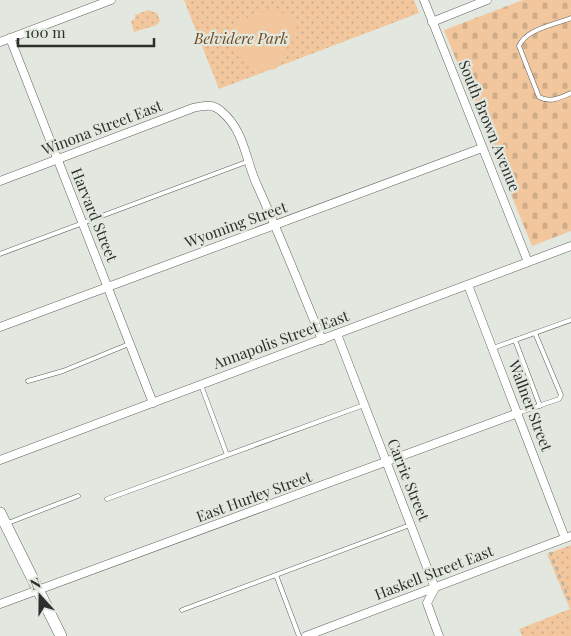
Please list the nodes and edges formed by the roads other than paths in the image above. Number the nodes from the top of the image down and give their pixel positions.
1 (110, 0) edge
2 (424, 0) edge
3 (487, 0) edge
4 (571, 18) edge
5 (432, 22) junction
6 (10, 38) junction
7 (0, 42) edge
8 (571, 94) edge
9 (482, 148) junction
10 (56, 160) junction
11 (249, 162) junction
12 (0, 182) edge
13 (83, 223) junction
14 (276, 225) junction
15 (571, 246) edge
16 (0, 254) edge
17 (528, 262) junction
18 (468, 284) junction
19 (108, 286) junction
20 (571, 320) edge
21 (0, 327) edge
22 (535, 333) junction
23 (337, 334) junction
24 (322, 340) junction
25 (515, 340) junction
26 (131, 344) junction
27 (492, 348) junction
28 (28, 381) dead end
29 (201, 385) junction
30 (153, 403) junction
31 (364, 405) junction
32 (540, 406) junction
33 (518, 414) junction
34 (227, 455) junction
35 (0, 460) edge
36 (386, 463) junction
37 (78, 496) dead end
38 (107, 499) dead end
39 (0, 513) edge
40 (411, 525) junction
41 (5, 527) edge
42 (568, 537) edge
43 (276, 575) junction
44 (435, 588) junction
45 (40, 589) junction
46 (0, 604) edge
47 (182, 610) dead end
48 (62, 636) edge
49 (299, 636) edge
50 (306, 636) edge
51 (439, 636) edge

1 - 6 street
2 - 5 street, South Brown Avenue
3 - 5 street
4 - 8 lane
5 - 9 street, South Brown Avenue
6 - 7 street
6 - 10 street, Harvard Street
9 - 14 street, Wyoming Street
9 - 17 street, South Brown Avenue
10 - 11 street, Winona Street East
10 - 12 street, Winona Street East
10 - 13 street, Harvard Street
11 - 13 lane
11 - 14 street
13 - 16 lane
13 - 19 street, Harvard Street
14 - 19 street, Wyoming Street
14 - 24 street
15 - 17 street, Annapolis Street East
17 - 18 street, Annapolis Street East
18 - 23 street, Annapolis Street East
18 - 27 street, Wallner Street
19 - 21 street, Wyoming Street
19 - 26 street, Harvard Street
20 - 22 lane
22 - 25 lane
22 - 32 lane
23 - 24 street, Annapolis Street East
23 - 31 street, Carrie Street
24 - 29 street, Annapolis Street East
25 - 27 lane
25 - 32 lane
26 - 28 lane
26 - 30 street, Harvard Street
27 - 33 street, Wallner Street
29 - 30 street, Annapolis Street East
29 - 34 lane
30 - 35 street, Annapolis Street East
31 - 34 lane
31 - 36 street, Carrie Street
32 - 33 lane
33 - 36 street, East Hurley Street
33 - 42 street, Wallner Street
34 - 38 lane
36 - 40 street, Carrie Street
36 - 45 street, East Hurley Street
37 - 41 lane
39 - 41 street
40 - 43 lane
40 - 44 street, Carrie Street
41 - 45 street
42 - 44 street, Haskell Street East
43 - 47 lane
43 - 49 lane
44 - 50 street, Haskell Street East
44 - 51 street
45 - 46 street, East Hurley Street
45 - 48 street

